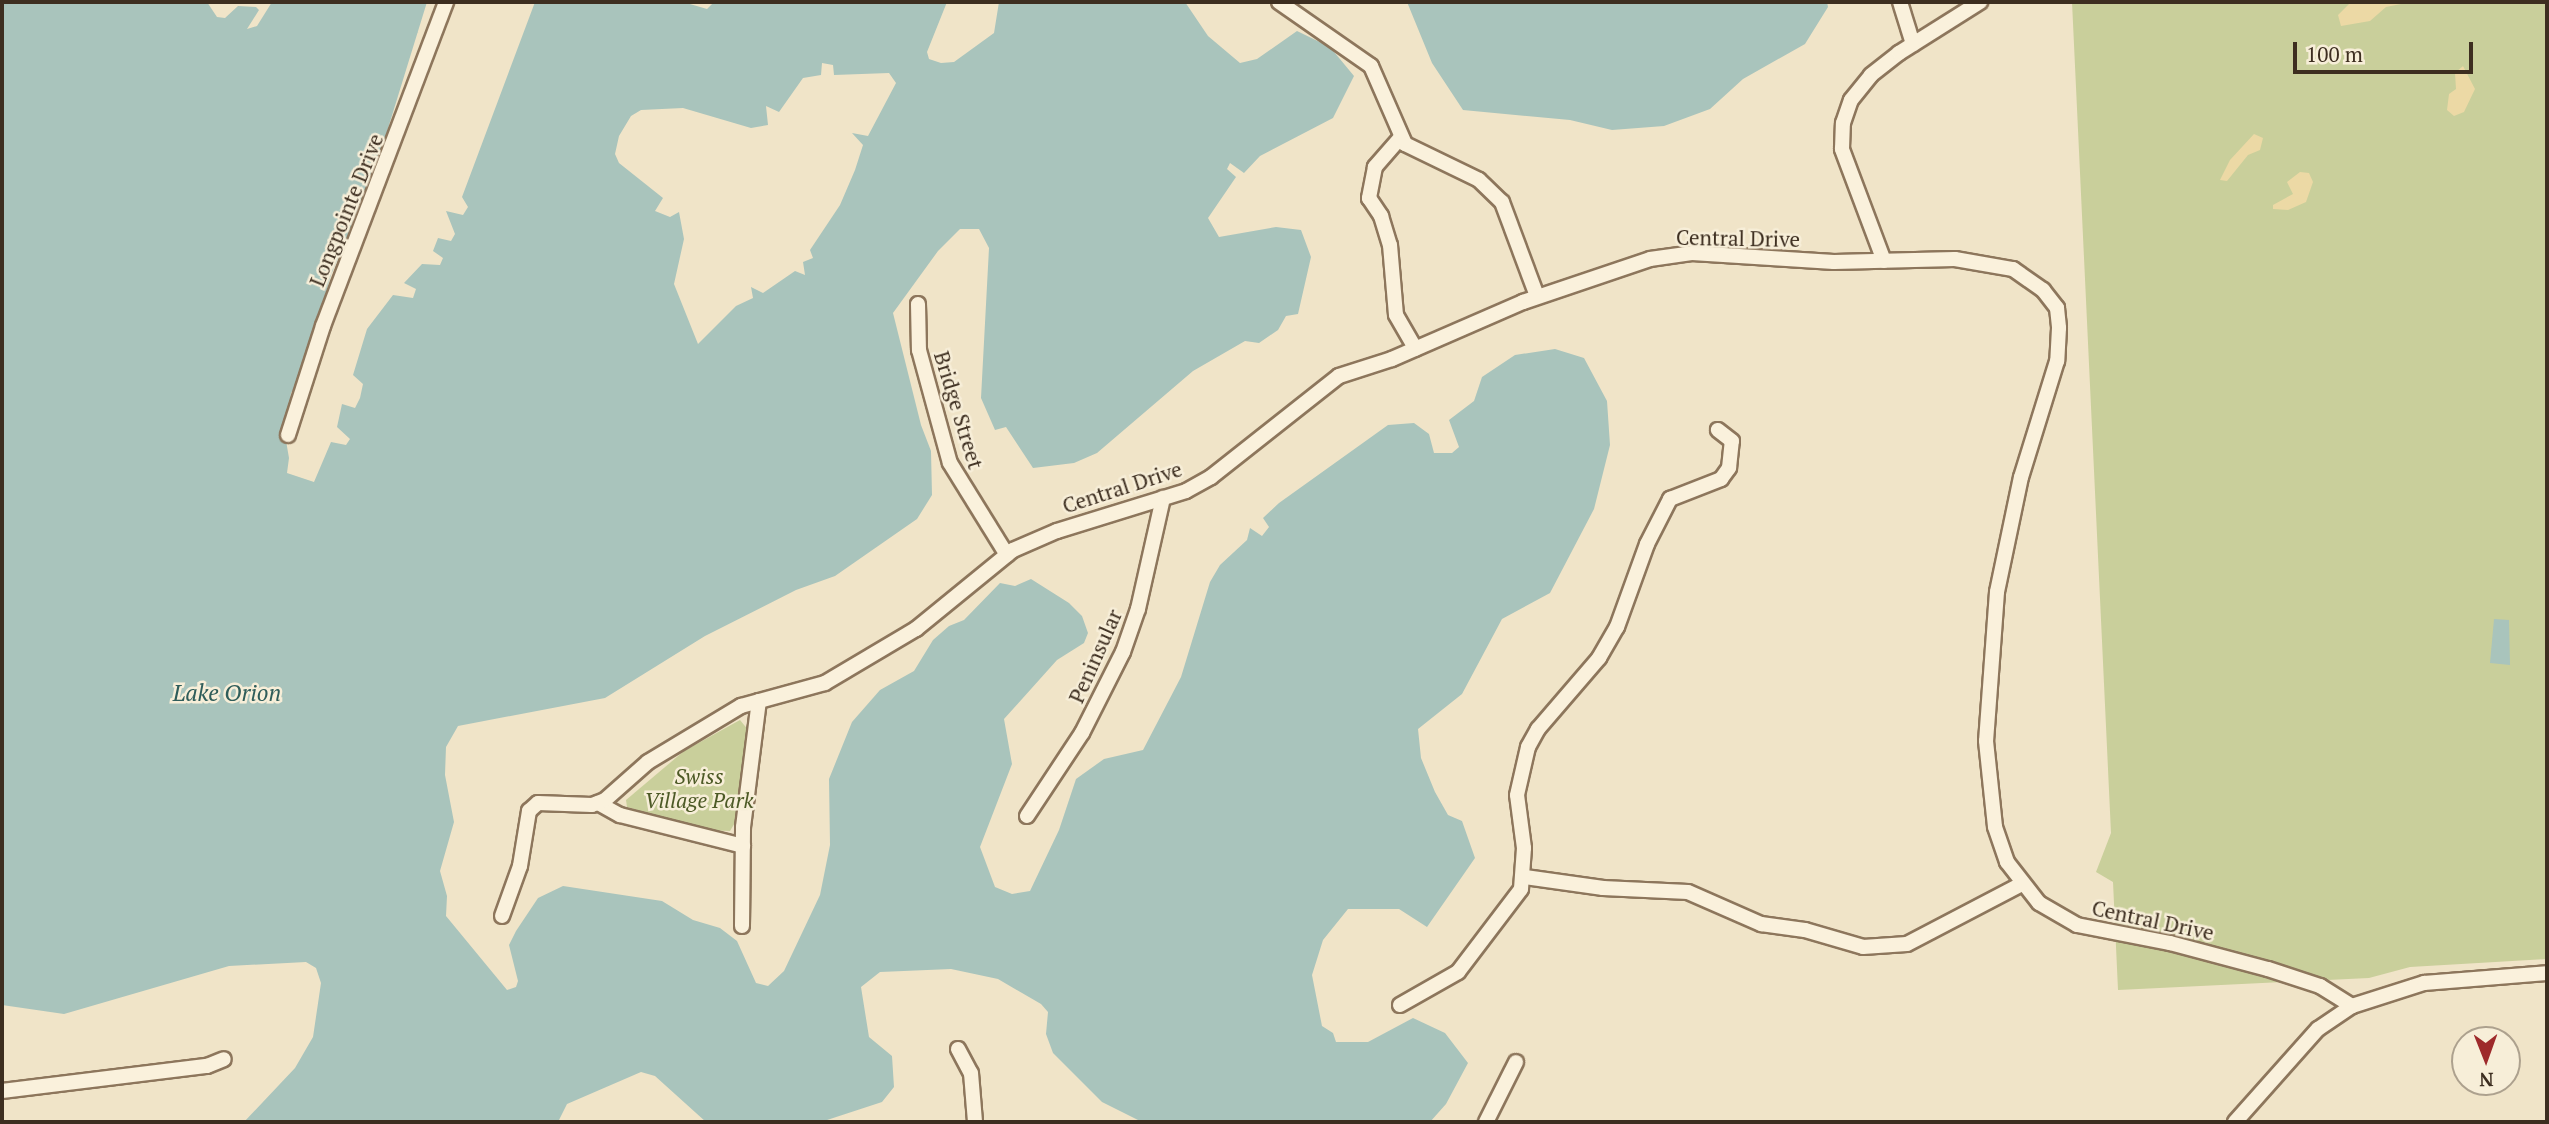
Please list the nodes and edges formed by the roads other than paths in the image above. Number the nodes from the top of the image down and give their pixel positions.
1 (446, 2) edge
2 (1279, 2) edge
3 (1900, 2) edge
4 (1980, 2) edge
5 (1913, 44) junction
6 (1401, 137) junction
7 (1884, 261) junction
8 (1537, 296) junction
9 (918, 304) dead end
10 (1416, 349) junction
11 (1717, 430) dead end
12 (288, 435) dead end
13 (1163, 498) junction
14 (1007, 555) junction
15 (759, 701) junction
16 (598, 803) junction
17 (1027, 816) dead end
18 (743, 846) junction
19 (1525, 877) junction
20 (2022, 884) junction
21 (502, 916) dead end
22 (742, 926) dead end
23 (2547, 973) edge
24 (1399, 1005) dead end
25 (2352, 1006) junction
26 (958, 1049) dead end
27 (224, 1059) dead end
28 (1516, 1062) dead end
29 (2, 1091) edge
30 (975, 1122) edge
31 (1486, 1122) edge
32 (2235, 1122) edge

1 - 12 street, Longpointe Drive
2 - 6 street
3 - 5 street
4 - 5 street
5 - 7 street
6 - 8 street
6 - 10 street
7 - 8 street, Central Drive
7 - 20 street, Central Drive
8 - 10 street, Central Drive
9 - 14 street, Bridge Street
10 - 13 street, Central Drive
11 - 19 street
13 - 14 street, Central Drive
13 - 17 street, Peninsular
14 - 15 street, Central Drive
15 - 16 street, Central Drive
15 - 18 street
16 - 18 street
16 - 21 street
18 - 22 street
19 - 20 street
19 - 24 street
20 - 25 street, Central Drive
23 - 25 street
25 - 32 street
26 - 30 street
27 - 29 street
28 - 31 street

